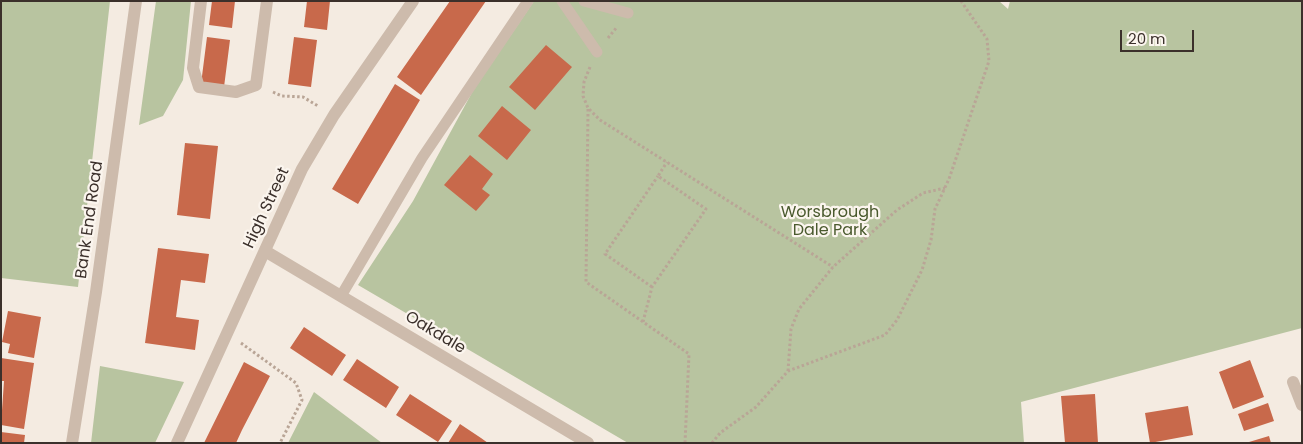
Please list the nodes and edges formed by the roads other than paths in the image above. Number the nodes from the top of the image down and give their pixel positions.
1 (136, 1) edge
2 (201, 1) edge
3 (267, 1) edge
4 (412, 1) edge
5 (528, 1) edge
6 (562, 1) edge
7 (584, 1) edge
8 (628, 12) road end
9 (597, 52) road end
10 (265, 251) junction
11 (342, 296) junction
12 (1293, 382) dead end
13 (1302, 405) edge
14 (72, 443) edge
15 (178, 443) edge
16 (588, 443) edge

1 - 14 street, Bank End Road
2 - 3 street
4 - 10 street, High Street
5 - 11 lane
6 - 9 lane
7 - 8 lane
10 - 11 street, Oakdale
10 - 15 street, High Street
11 - 16 street, Oakdale
12 - 13 street

